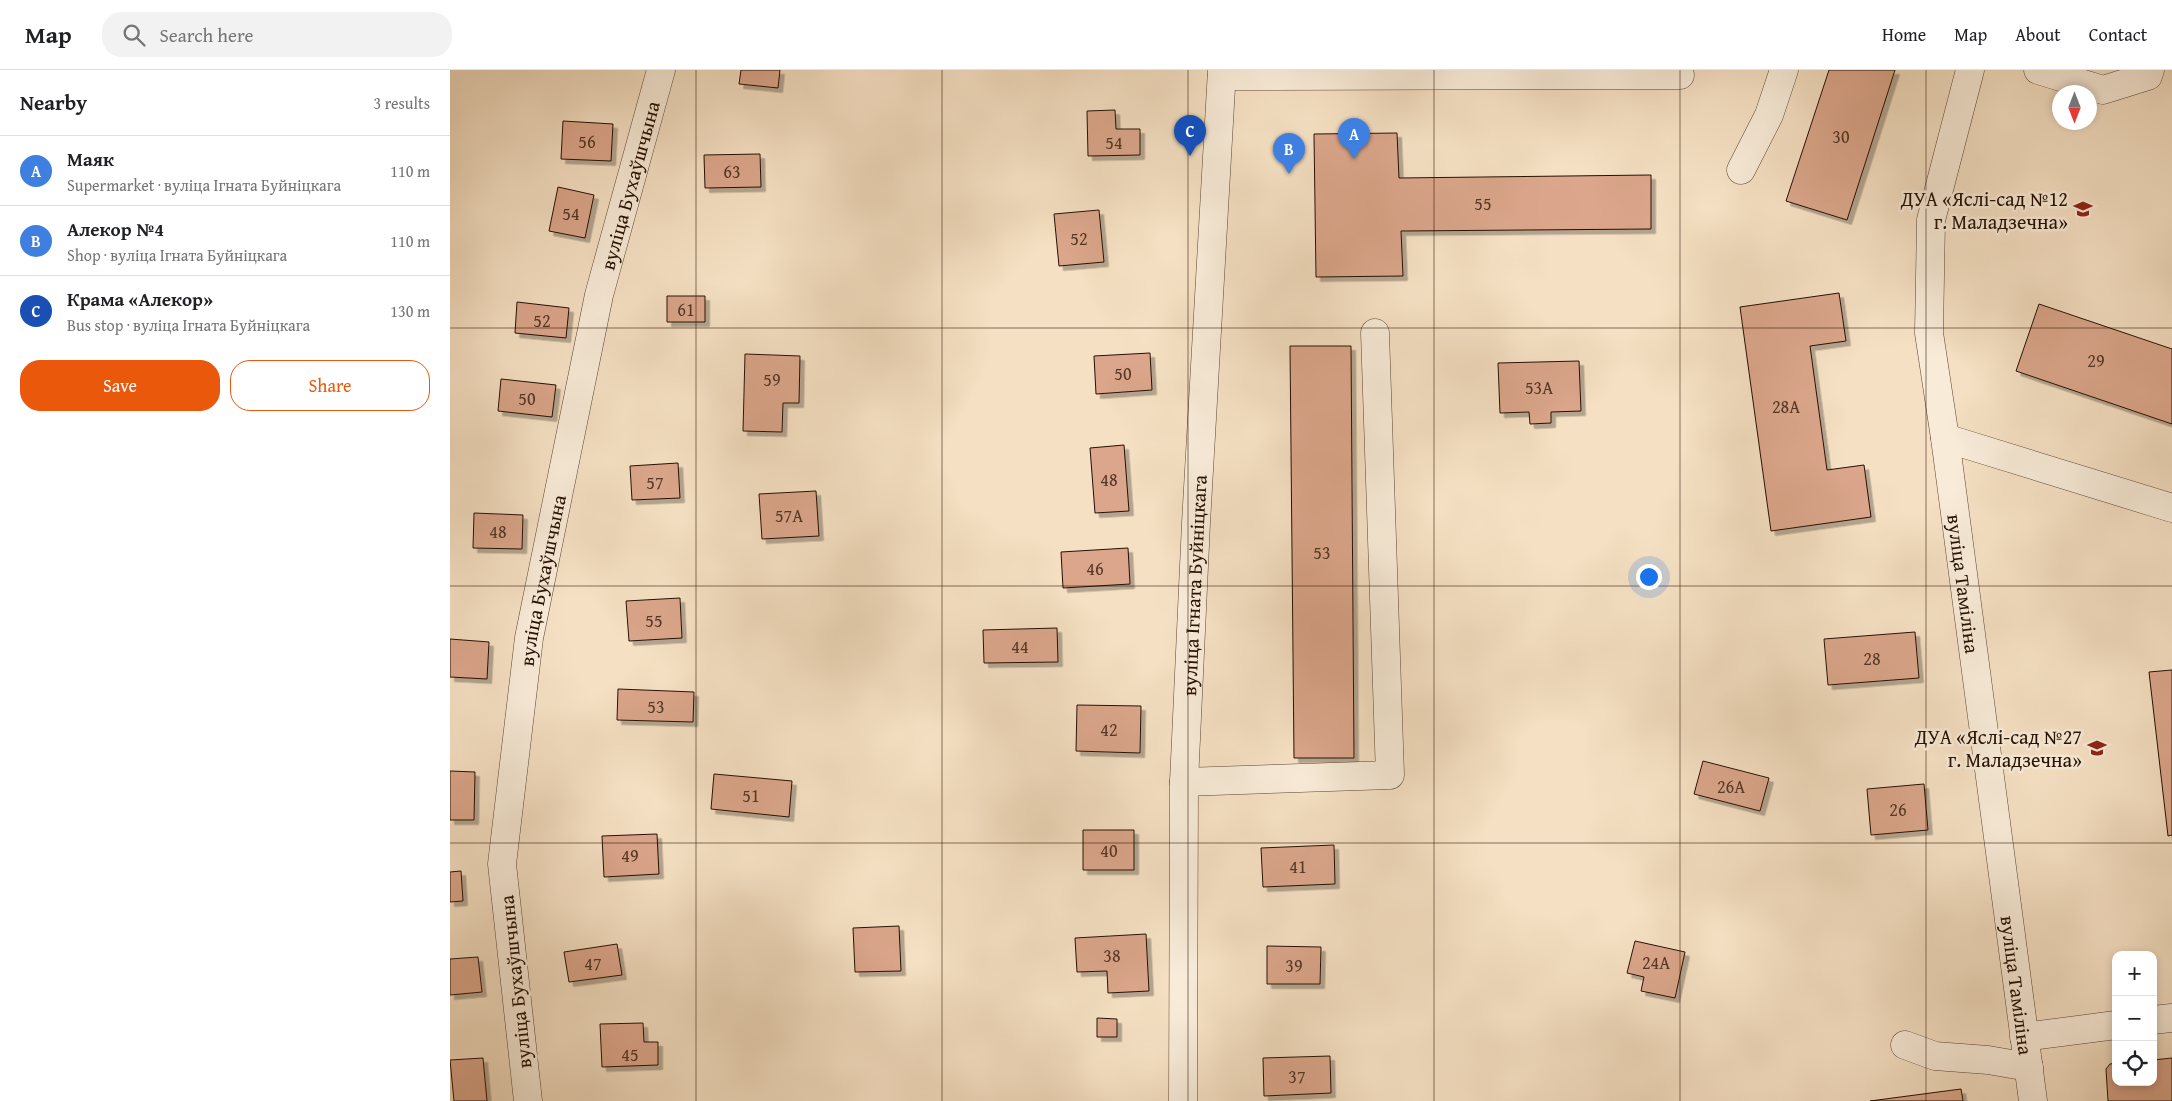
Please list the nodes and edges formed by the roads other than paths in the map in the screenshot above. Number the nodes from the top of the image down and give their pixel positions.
1 (661, 70) edge
2 (1784, 70) edge
3 (1970, 70) edge
4 (2038, 70) edge
5 (2150, 70) edge
6 (1222, 73) edge
7 (1680, 75) dead end
8 (1742, 170) dead end
9 (1375, 333) dead end
10 (1946, 438) junction
11 (2172, 508) edge
12 (1184, 782) junction
13 (2172, 1018) edge
14 (2157, 1020) edge
15 (2112, 1026) edge
16 (2024, 1037) junction
17 (1906, 1045) dead end
18 (2028, 1067) junction
19 (528, 1101) edge
20 (1183, 1101) edge
21 (2033, 1101) edge

1 - 19 street, вуліца Бухаўшчына
2 - 8 street
3 - 10 street, вуліца Таміліна
4 - 5 street
6 - 7 street
6 - 12 street, вуліца Ігната Буйніцкага
9 - 12 street
10 - 11 street
10 - 16 street, вуліца Таміліна
12 - 20 street, вуліца Ігната Буйніцкага
13 - 14 street
15 - 16 street
16 - 18 street, вуліца Таміліна
17 - 18 street
18 - 21 street, вуліца Таміліна

